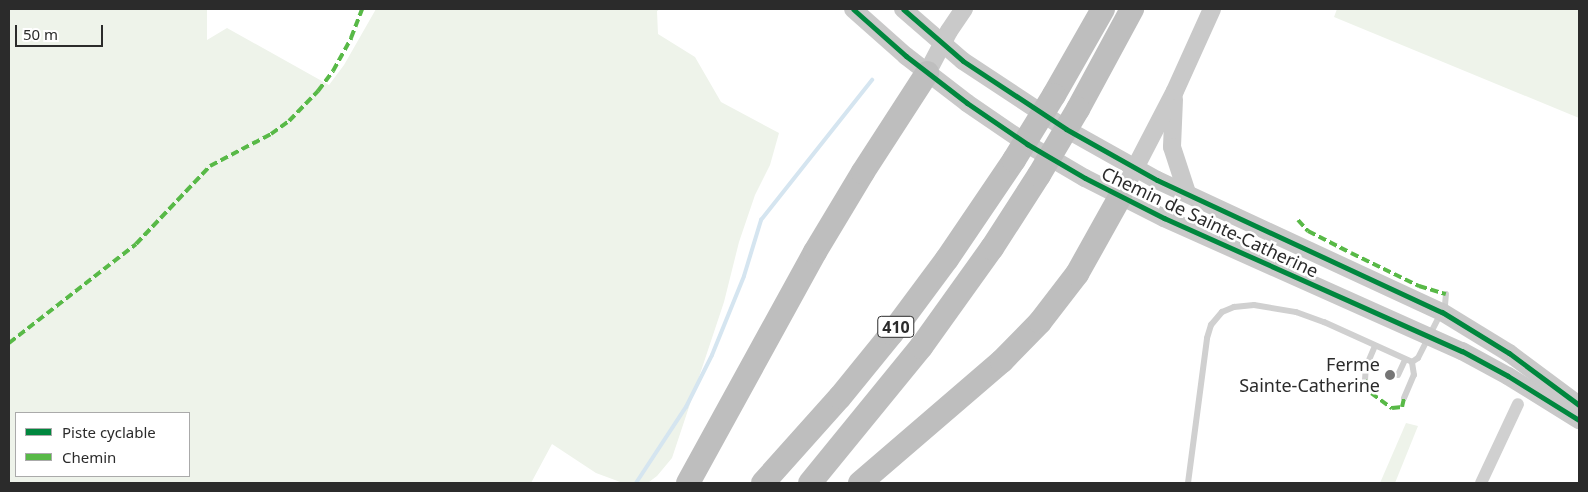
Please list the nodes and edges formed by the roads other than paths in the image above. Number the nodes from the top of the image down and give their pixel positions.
1 (853, 9) edge
2 (904, 9) edge
3 (964, 9) edge
4 (1103, 9) edge
5 (1132, 9) edge
6 (1212, 9) edge
7 (943, 43) junction
8 (927, 73) junction
9 (1175, 90) junction
10 (1136, 169) junction
11 (1187, 193) junction
12 (1120, 197) junction
13 (1446, 294) dead end
14 (1442, 312) junction
15 (1430, 336) junction
16 (1375, 346) junction
17 (1409, 361) junction
18 (1398, 375) dead end
19 (1365, 380) dead end
20 (1404, 398) dead end
21 (1518, 404) dead end
22 (1579, 405) edge
23 (1579, 420) edge
24 (688, 483) edge
25 (763, 483) edge
26 (810, 483) edge
27 (860, 483) edge
28 (1188, 483) edge
29 (1481, 483) edge

1 - 8 main road, Chemin de Sainte-Catherine
2 - 7 main road, Chemin de Sainte-Catherine
3 - 7 main road
4 - 25 highway, 410, bridge
5 - 26 highway, 410, bridge
6 - 9 main road
7 - 8 main road
7 - 10 main road, Chemin de Sainte-Catherine
8 - 12 main road, Chemin de Sainte-Catherine
8 - 24 highway
9 - 10 main road
9 - 11 main road
10 - 11 main road, Chemin de Sainte-Catherine
10 - 12 main road
11 - 14 main road, Chemin de Sainte-Catherine
12 - 15 main road, Chemin de Sainte-Catherine
12 - 27 highway
13 - 14 lane
14 - 15 lane
14 - 22 main road, Chemin de Sainte-Catherine
15 - 17 lane
15 - 23 main road, Chemin de Sainte-Catherine
16 - 17 lane
16 - 19 lane
16 - 28 lane
17 - 18 lane
17 - 20 lane
21 - 29 street

